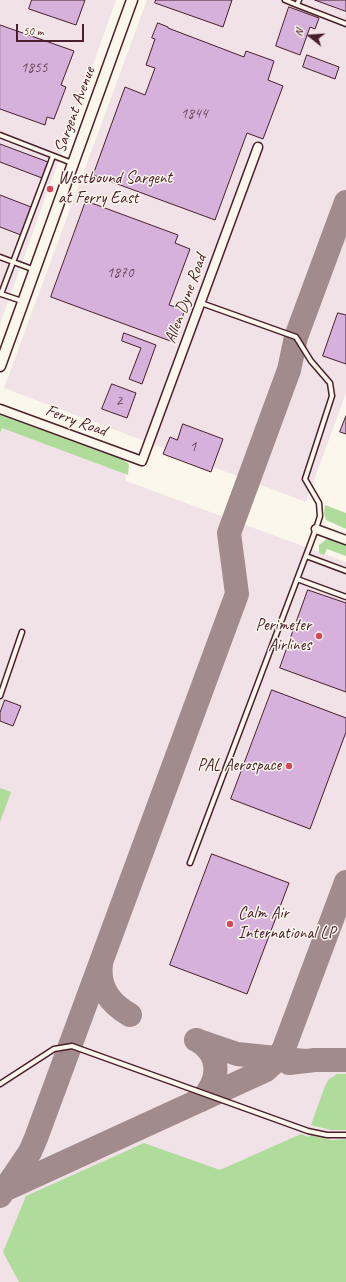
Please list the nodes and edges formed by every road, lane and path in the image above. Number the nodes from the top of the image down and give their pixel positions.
1 (132, 0) edge
2 (285, 0) edge
3 (298, 2) edge
4 (346, 24) edge
5 (0, 135) edge
6 (258, 148) dead end
7 (53, 156) junction
8 (73, 163) junction
9 (0, 257) edge
10 (13, 262) junction
11 (35, 270) junction
12 (23, 302) junction
13 (200, 303) junction
14 (0, 366) edge
15 (0, 409) edge
16 (142, 461) joint
17 (316, 530) junction
18 (346, 540) edge
19 (306, 556) junction
20 (346, 571) edge
21 (297, 579) junction
22 (346, 597) edge
23 (22, 632) dead end
24 (0, 696) edge
25 (190, 863) dead end
26 (0, 1084) edge
27 (346, 1135) edge

1 - 8 street, Sargent Avenue
2 - 3 lane
3 - 4 lane
5 - 7 lane
6 - 13 street, Allen Dyne Road
7 - 8 lane
7 - 10 lane
8 - 11 street, Sargent Avenue
9 - 10 lane
10 - 11 lane
10 - 12 lane
11 - 12 street, Sargent Avenue
12 - 14 street, Sargent Avenue
13 - 16 street, Allen Dyne Road
13 - 17 lane
15 - 16 street, Ferry Road
17 - 18 street
17 - 19 lane
19 - 20 lane
19 - 21 lane
21 - 22 lane
21 - 25 lane
23 - 24 lane
26 - 27 lane

